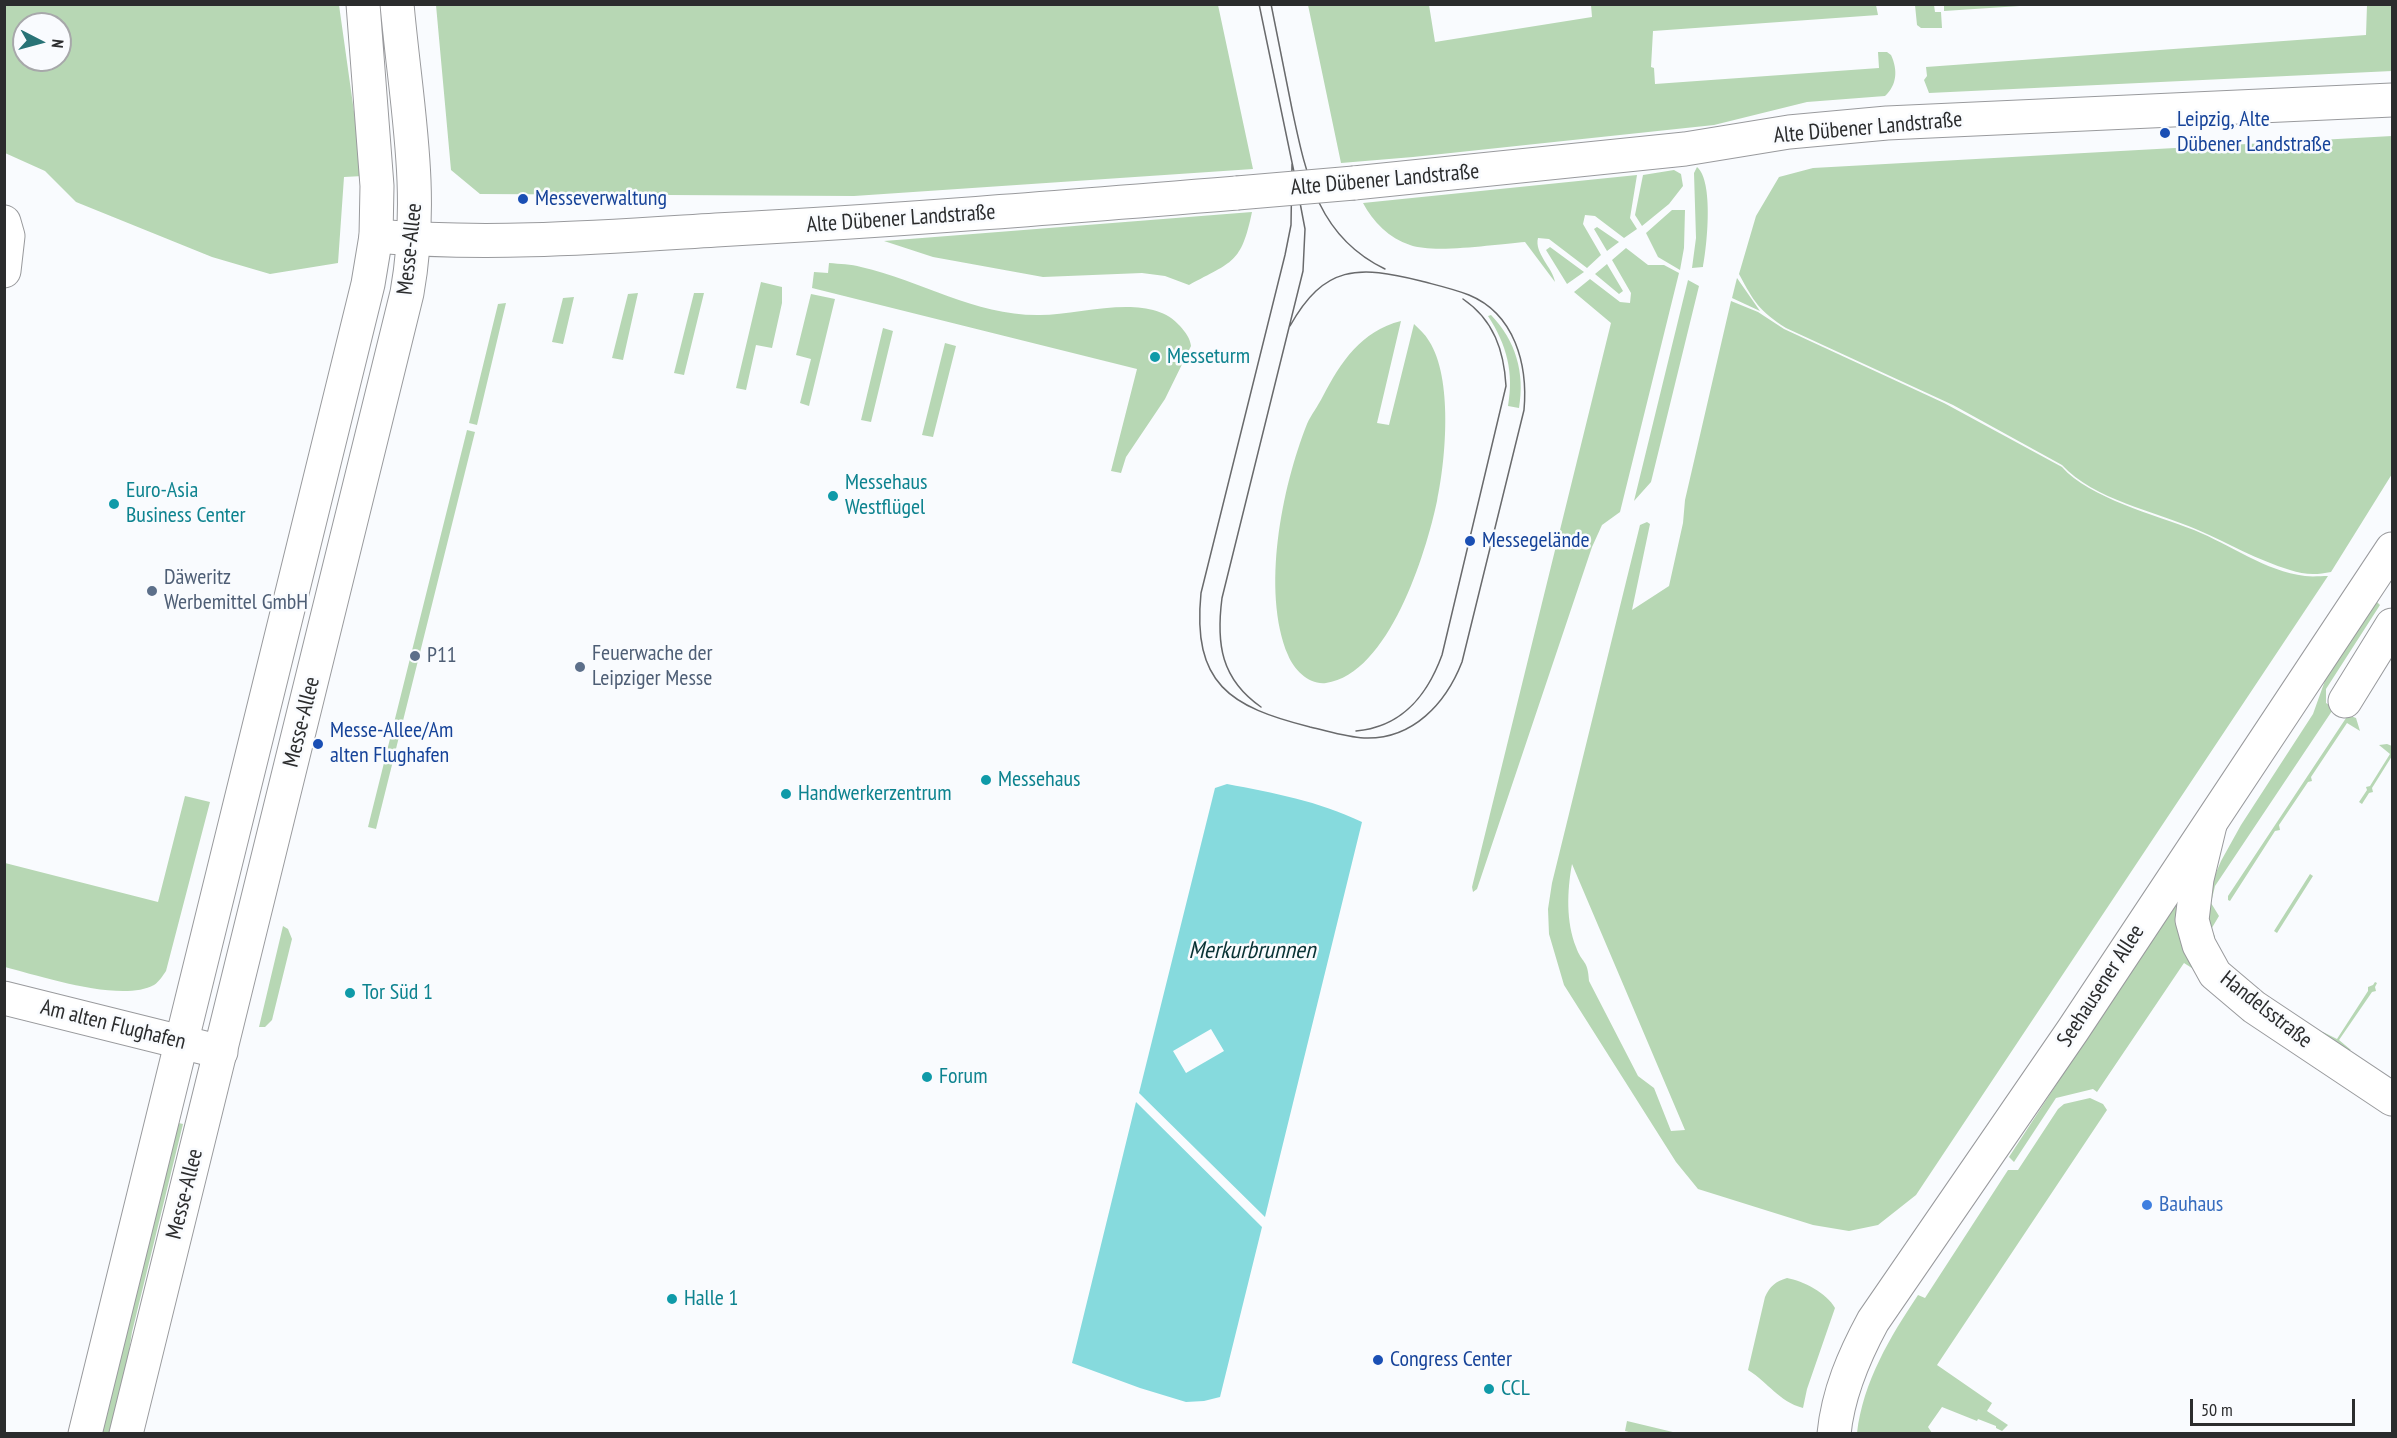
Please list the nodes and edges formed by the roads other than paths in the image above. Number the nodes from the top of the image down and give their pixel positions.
1 (363, 4) edge
2 (396, 4) edge
3 (2392, 100) edge
4 (4, 222) edge
5 (376, 236) junction
6 (415, 240) junction
7 (4, 271) edge
8 (2392, 549) edge
9 (2392, 625) edge
10 (2345, 701) dead end
11 (2213, 817) junction
12 (4, 998) edge
13 (181, 1042) junction
14 (221, 1052) junction
15 (2392, 1099) edge
16 (85, 1434) edge
17 (126, 1434) edge
18 (1834, 1434) edge

1 - 5 main road, Messe-Allee
2 - 6 main road, Messe-Allee
3 - 6 main road, Alte Dübener Landstraße, bridge
4 - 7 main road
5 - 6 main road, Alte Dübener Landstraße
5 - 13 main road, Messe-Allee
6 - 14 main road, Messe-Allee
8 - 11 main road, Seehausener Allee
9 - 10 main road
11 - 15 main road, Handelsstraße
11 - 18 main road, Seehausener Allee
12 - 13 main road, Am alten Flughafen
13 - 14 main road, Am alten Flughafen
13 - 16 main road, Messe-Allee
14 - 17 main road, Messe-Allee

